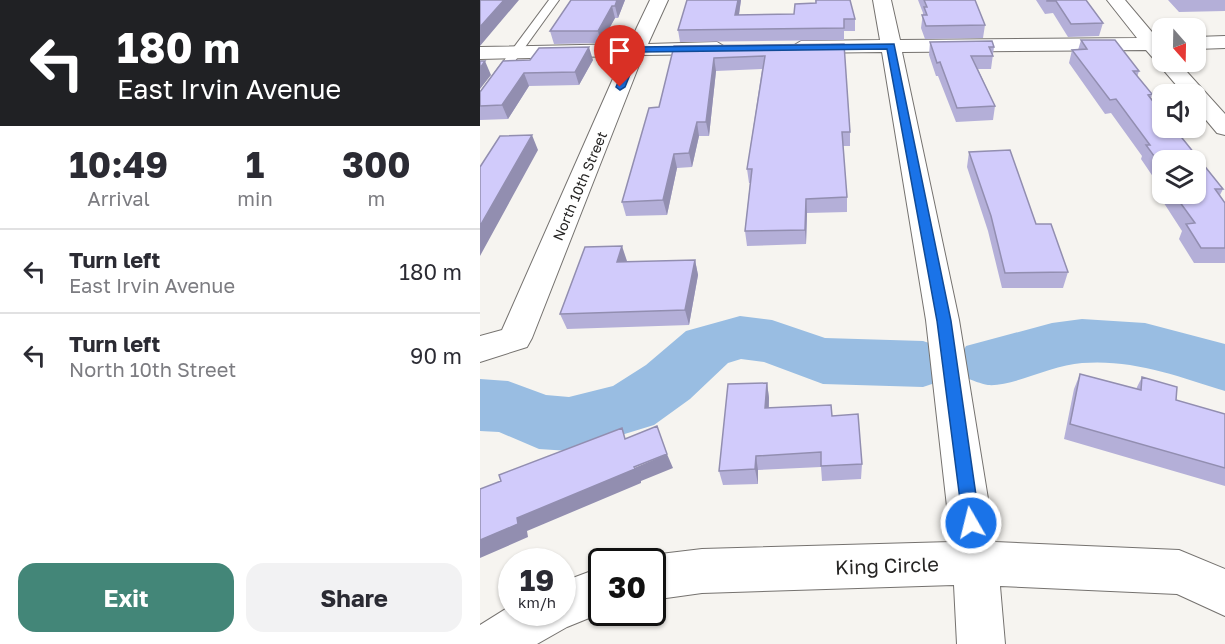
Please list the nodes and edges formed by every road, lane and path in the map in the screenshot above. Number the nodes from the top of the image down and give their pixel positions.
1 (554, 0) edge
2 (659, 0) edge
3 (882, 0) edge
4 (1116, 0) edge
5 (1152, 40) edge
6 (1225, 42) edge
7 (1206, 43) edge
8 (891, 46) junction
9 (738, 48) edge
10 (783, 48) edge
11 (1152, 48) edge
12 (636, 49) junction
13 (514, 52) junction
14 (480, 53) edge
15 (1176, 72) edge
16 (480, 101) edge
17 (1225, 128) edge
18 (480, 348) edge
19 (977, 563) junction
20 (666, 576) edge
21 (1225, 593) edge
22 (522, 626) edge
23 (495, 644) edge
24 (981, 644) edge

1 - 13 lane
2 - 12 street, North 10th Street
3 - 8 street
4 - 5 street
6 - 7 street
8 - 10 street
8 - 11 street
8 - 19 street
9 - 12 street
12 - 13 street
12 - 18 street, North 10th Street
13 - 14 street
13 - 16 lane
15 - 17 street
19 - 20 street, King Circle
19 - 21 street, King Circle
19 - 24 street
22 - 23 street

